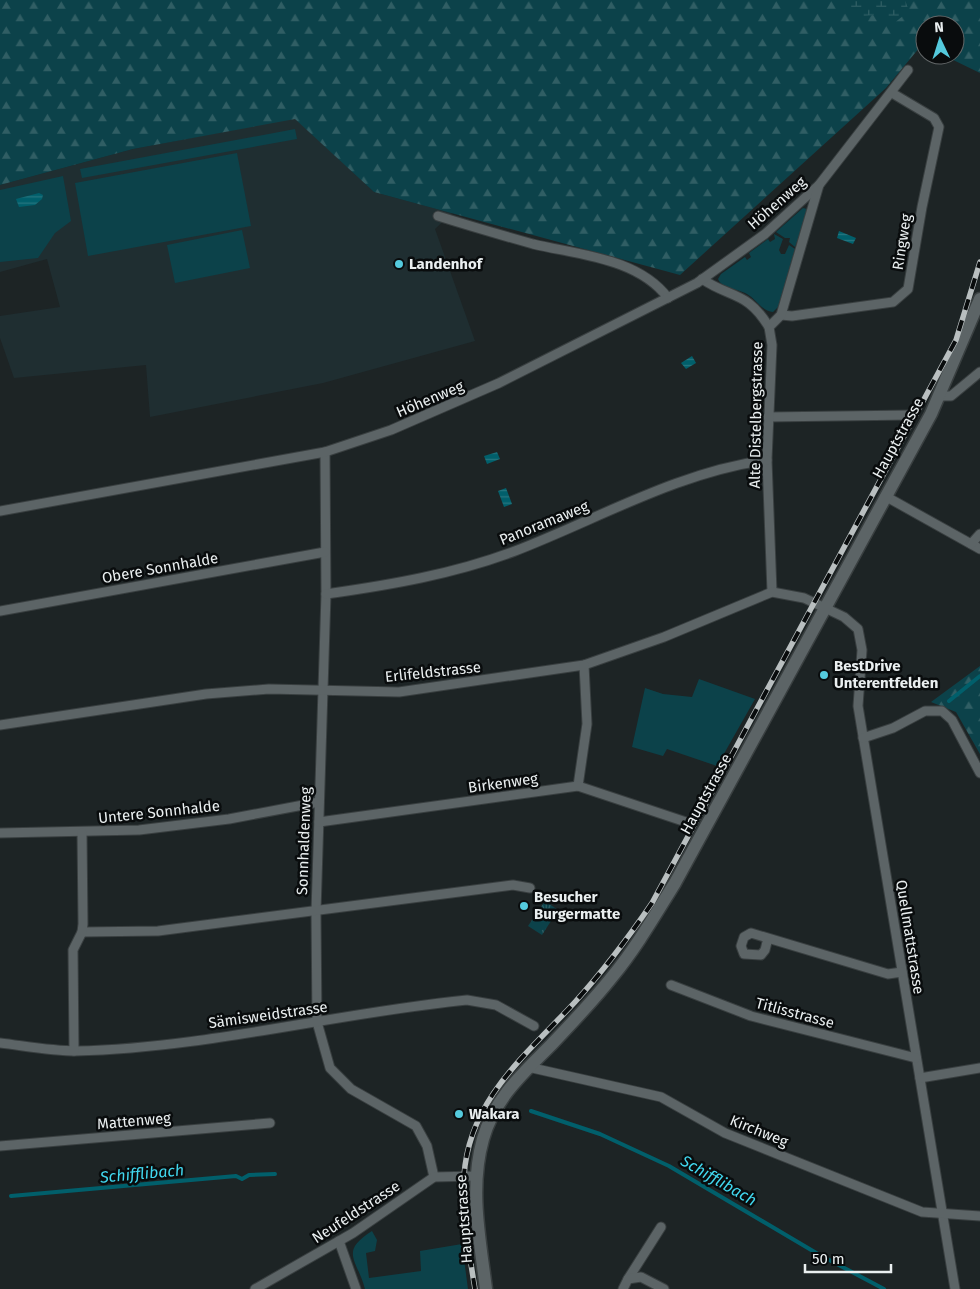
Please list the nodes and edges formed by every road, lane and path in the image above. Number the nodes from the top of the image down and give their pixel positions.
1 (908, 70) dead end
2 (892, 93) junction
3 (819, 185) junction
4 (438, 216) dead end
5 (702, 279) junction
6 (668, 298) junction
7 (980, 299) edge
8 (781, 315) junction
9 (769, 327) junction
10 (980, 372) edge
11 (940, 396) junction
12 (911, 415) dead end
13 (768, 417) junction
14 (325, 452) junction
15 (767, 460) junction
16 (885, 496) junction
17 (0, 511) edge
18 (980, 534) edge
19 (971, 544) junction
20 (980, 549) edge
21 (325, 552) junction
22 (772, 592) junction
23 (326, 594) junction
24 (824, 608) junction
25 (0, 611) edge
26 (584, 665) junction
27 (321, 691) junction
28 (0, 725) edge
29 (863, 738) junction
30 (980, 774) edge
31 (578, 786) junction
32 (319, 802) junction
33 (319, 822) junction
34 (686, 822) dead end
35 (82, 832) junction
36 (0, 833) edge
37 (530, 888) dead end
38 (316, 912) junction
39 (82, 932) junction
40 (768, 938) dead end
41 (902, 972) junction
42 (671, 985) dead end
43 (317, 1022) junction
44 (534, 1026) dead end
45 (0, 1044) edge
46 (74, 1051) junction
47 (916, 1058) junction
48 (528, 1068) junction
49 (980, 1068) edge
50 (920, 1078) junction
51 (270, 1123) dead end
52 (0, 1146) edge
53 (476, 1176) junction
54 (434, 1178) junction
55 (942, 1214) junction
56 (980, 1216) edge
57 (661, 1227) dead end
58 (339, 1241) junction
59 (628, 1279) junction
60 (255, 1289) edge
61 (356, 1289) edge
62 (486, 1289) edge
63 (622, 1289) edge
64 (664, 1289) edge
65 (955, 1289) edge

1 - 2 street, Alte Distelbergstrasse
2 - 3 street, Alte Distelbergstrasse
2 - 8 street, Ringweg
3 - 5 street, Höhenweg
3 - 8 street, Alte Distelbergstrasse
4 - 6 street
5 - 6 street, Höhenweg
5 - 9 street
6 - 14 street, Höhenweg
7 - 11 main road, Hauptstrasse
8 - 9 street, Alte Distelbergstrasse
9 - 13 street, Alte Distelbergstrasse
10 - 11 street
11 - 16 main road, Hauptstrasse
12 - 13 street
13 - 15 street, Alte Distelbergstrasse
14 - 17 street, Höhenweg
14 - 21 street, Sonnhaldenweg
15 - 22 street, Alte Distelbergstrasse
15 - 23 street, Panoramaweg
16 - 19 street
16 - 24 main road, Hauptstrasse
18 - 19 street
19 - 20 street
21 - 23 street, Sonnhaldenweg
21 - 25 street, Obere Sonnhalde
22 - 24 street
22 - 26 street, Erlifeldstrasse
23 - 27 street, Sonnhaldenweg
24 - 29 street, Quellmattstrasse
24 - 48 main road, Hauptstrasse
26 - 27 street, Erlifeldstrasse
26 - 31 street
27 - 28 street, Erlifeldstrasse
27 - 32 street, Sonnhaldenweg
29 - 30 street
29 - 41 street, Quellmattstrasse
31 - 33 street, Birkenweg
31 - 34 street, Birkenweg
32 - 33 street, Sonnhaldenweg
32 - 35 street, Untere Sonnhalde
33 - 38 street, Sonnhaldenweg
35 - 36 street, Untere Sonnhalde
35 - 39 street
37 - 38 street
38 - 39 street
38 - 43 street, Sonnhaldenweg
39 - 46 street
40 - 41 street
41 - 47 street, Quellmattstrasse
42 - 47 street, Titlisstrasse
43 - 44 street, Sämisweidstrasse
43 - 46 street, Sämisweidstrasse
43 - 54 street, Sonnhaldenweg
45 - 46 street, Sämisweidstrasse
47 - 50 street, Quellmattstrasse
48 - 53 main road, Hauptstrasse
48 - 55 street, Kirchweg
49 - 50 street
50 - 55 street, Quellmattstrasse
51 - 52 street, Mattenweg
53 - 54 street
53 - 62 main road, Hauptstrasse
54 - 58 street, Neufeldstrasse
55 - 56 street, Kirchweg
55 - 65 street, Quellmattstrasse
57 - 59 street
58 - 60 street, Neufeldstrasse
58 - 61 street
59 - 63 street
59 - 64 street

